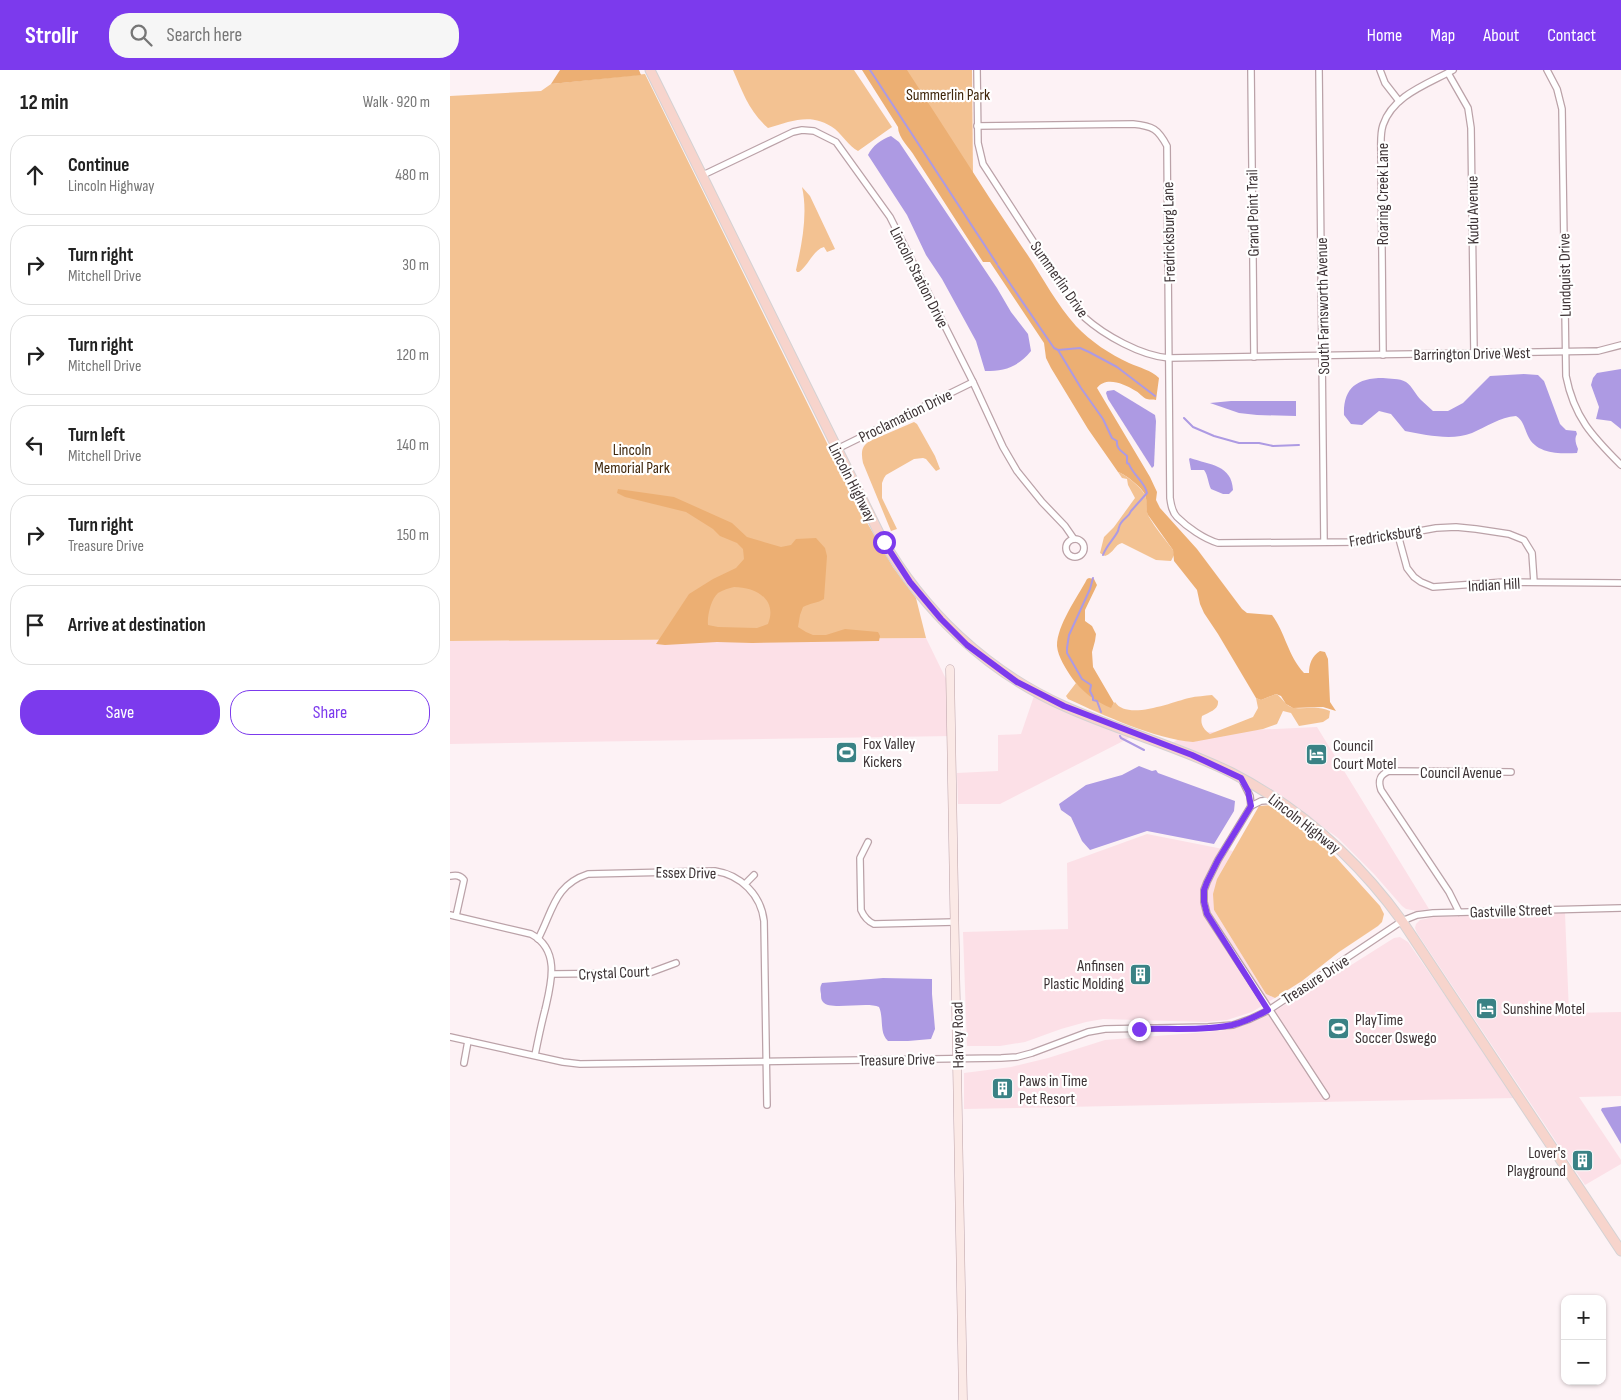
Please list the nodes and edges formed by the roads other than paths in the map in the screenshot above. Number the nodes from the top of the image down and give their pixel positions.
1 (650, 70) edge
2 (977, 70) edge
3 (1251, 70) edge
4 (1320, 70) edge
5 (1380, 70) edge
6 (1547, 70) edge
7 (1451, 71) edge
8 (1399, 101) junction
9 (977, 126) junction
10 (703, 175) junction
11 (1621, 346) edge
12 (1564, 352) junction
13 (1474, 354) junction
14 (1383, 355) junction
15 (1322, 356) junction
16 (1254, 357) junction
17 (1169, 358) junction
18 (973, 382) junction
19 (837, 449) junction
20 (1621, 465) edge
21 (1177, 517) joint
22 (1398, 535) junction
23 (1074, 539) dead end
24 (1324, 542) junction
25 (1534, 582) junction
26 (1621, 583) edge
27 (950, 669) dead end
28 (1511, 772) dead end
29 (1241, 778) junction
30 (1278, 800) junction
31 (1251, 806) junction
32 (868, 842) dead end
33 (754, 875) dead end
34 (450, 876) edge
35 (745, 884) junction
36 (1621, 908) edge
37 (1459, 912) junction
38 (453, 916) edge
39 (1402, 921) junction
40 (955, 922) junction
41 (538, 938) junction
42 (676, 963) dead end
43 (552, 974) junction
44 (1268, 1010) junction
45 (450, 1037) edge
46 (468, 1041) junction
47 (535, 1056) junction
48 (957, 1058) junction
49 (767, 1061) junction
50 (464, 1063) dead end
51 (1326, 1096) dead end
52 (767, 1105) dead end
53 (1621, 1251) edge
54 (963, 1400) edge

1 - 10 main road, Lincoln Highway
2 - 9 street, Summerlin Drive
3 - 16 street, Grand Point Trail
4 - 15 street, South Farnsworth Avenue
5 - 8 street
6 - 12 street, Lundquist Drive
7 - 8 street, Roaring Creek Lane
7 - 13 street, Kudu Avenue
8 - 14 street, Roaring Creek Lane
9 - 17 street, Summerlin Drive
9 - 17 street, Fredricksburg Lane
10 - 18 street, Lincoln Station Drive
10 - 19 main road, Lincoln Highway
11 - 12 street, Barrington Drive West
12 - 13 street, Barrington Drive West
12 - 20 street, Lundquist Drive
13 - 14 street, Barrington Drive West
14 - 15 street, Barrington Drive West
15 - 16 street, Summerlin Drive
15 - 24 street, South Farnsworth Avenue
16 - 17 street, Summerlin Drive
17 - 21 street, Fredricksburg Lane
18 - 19 street, Proclamation Drive
18 - 23 street, Lincoln Station Drive
19 - 29 main road, Lincoln Highway
21 - 24 street, Fredricksburg
22 - 24 street, Fredricksburg
22 - 25 street, Indian Hill
22 - 25 street, Fredricksburg
25 - 26 street, Indian Hill
27 - 40 street, Harvey Road
28 - 37 street, Council Avenue
29 - 30 main road, Lincoln Highway
29 - 31 street
30 - 31 street
30 - 39 main road, Lincoln Highway
31 - 44 street
32 - 40 street
33 - 35 street
34 - 38 street
35 - 41 street, Essex Drive
35 - 49 street, Essex Drive
36 - 37 street, Gastville Street
37 - 39 street, Gastville Street
38 - 41 street
39 - 44 street, Treasure Drive
39 - 53 main road, Lincoln Highway
40 - 48 street, Harvey Road
41 - 43 street
42 - 43 street, Crystal Court
43 - 47 street
44 - 48 street, Treasure Drive
44 - 51 street
45 - 46 street, Treasure Drive
46 - 47 street, Treasure Drive
46 - 50 street
47 - 49 street, Treasure Drive
48 - 49 street, Treasure Drive
48 - 54 street, Harvey Road
49 - 52 street, Essex Drive

